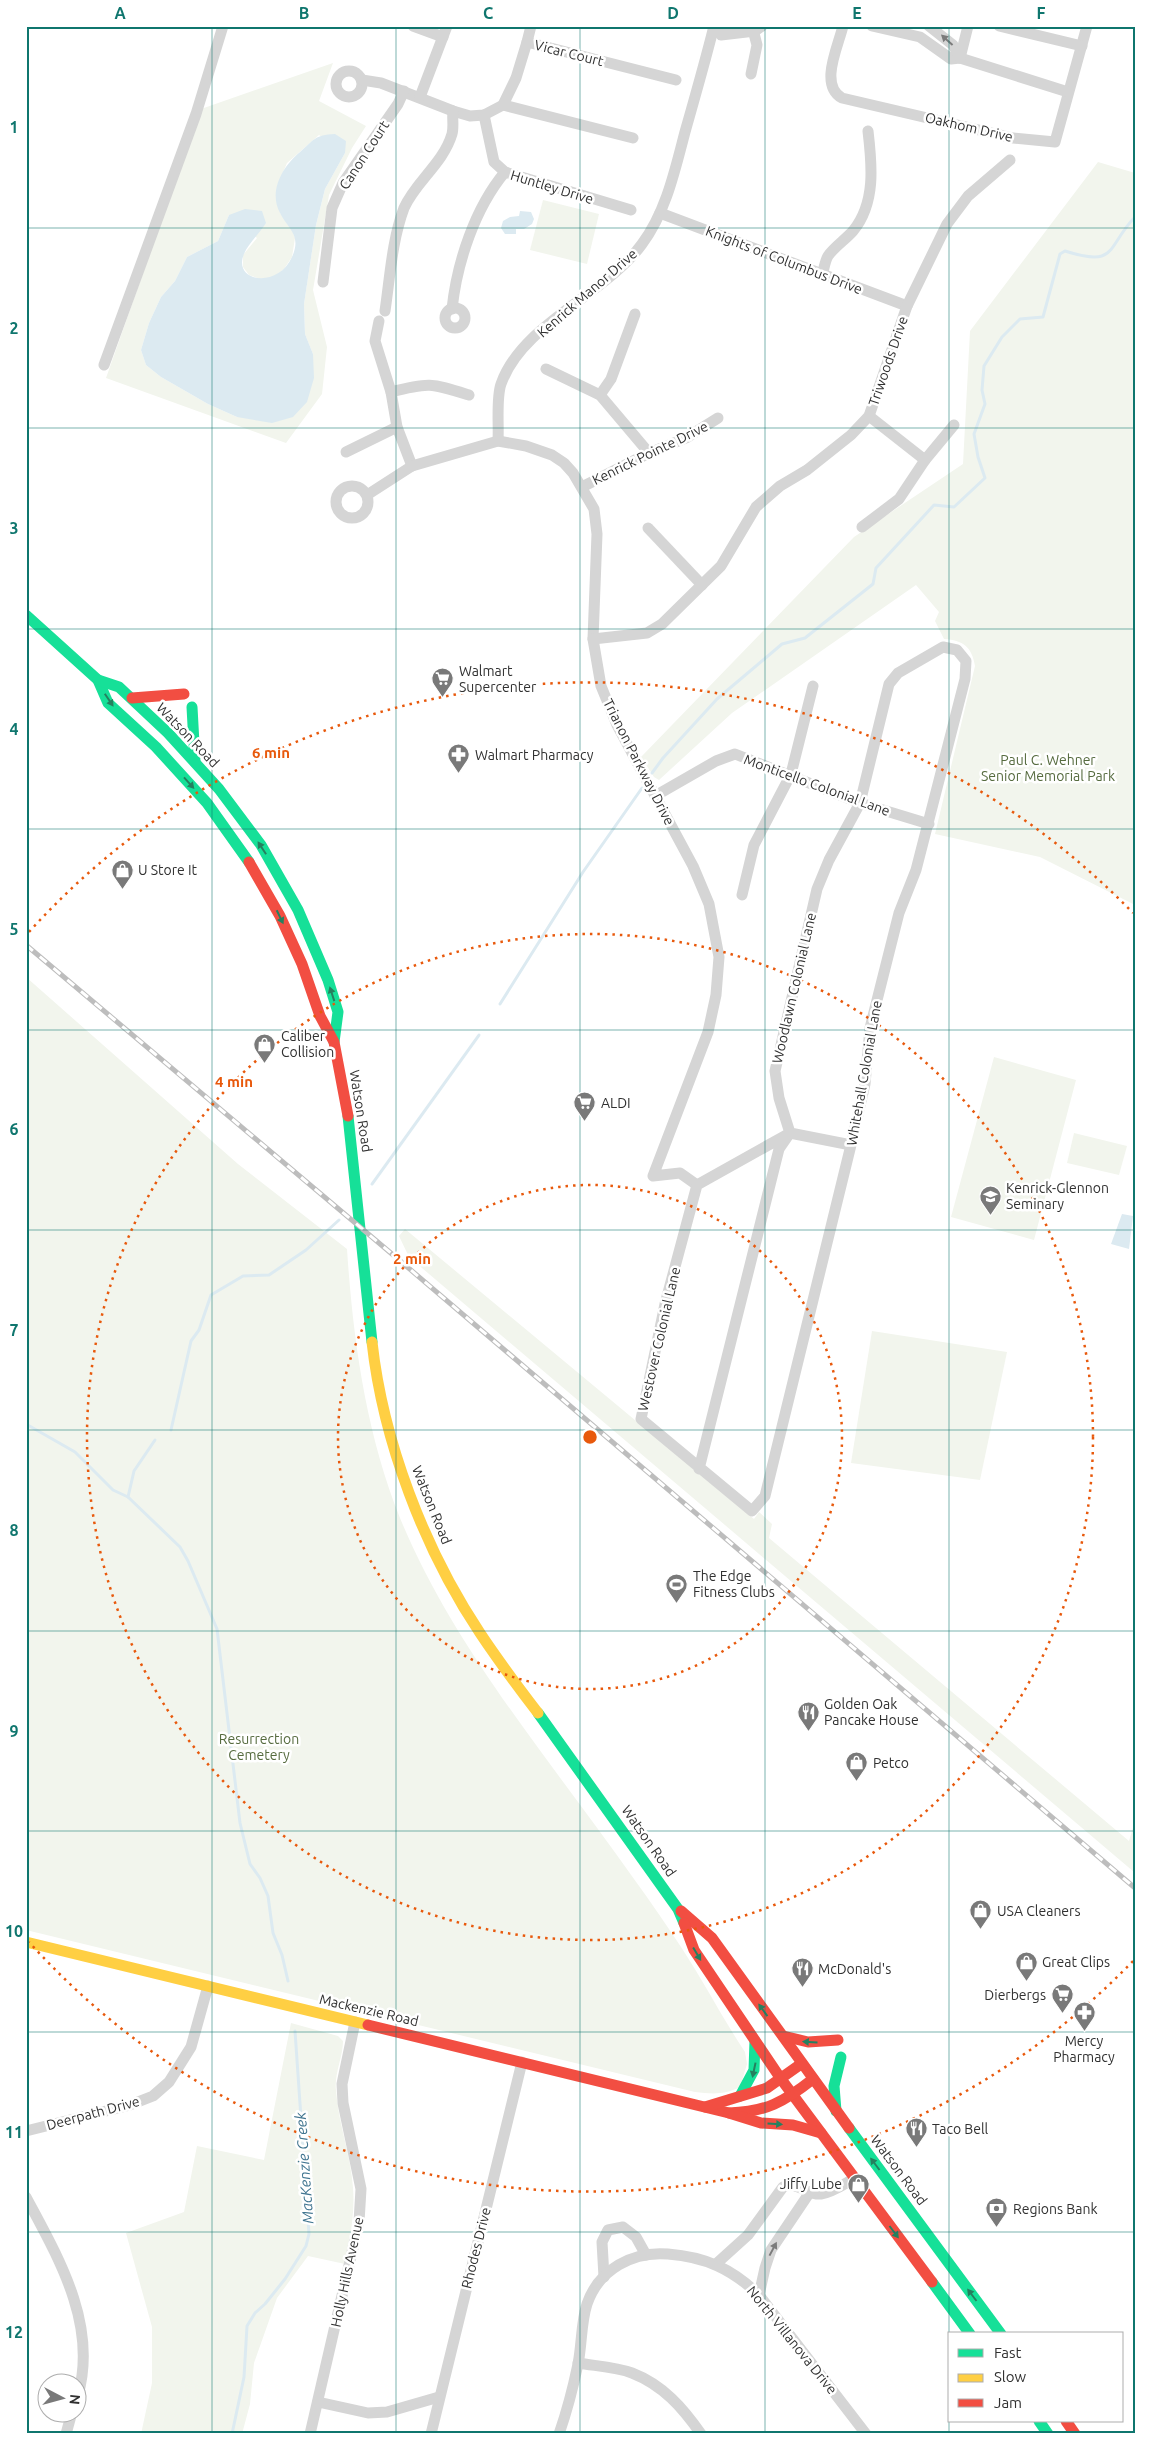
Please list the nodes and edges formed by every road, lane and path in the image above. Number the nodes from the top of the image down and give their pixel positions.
1 (223, 26) edge
2 (413, 26) edge
3 (531, 26) edge
4 (715, 26) edge
5 (843, 26) edge
6 (929, 26) edge
7 (968, 26) edge
8 (999, 26) edge
9 (1087, 26) edge
10 (880, 27) edge
11 (756, 28) edge
12 (445, 31) edge
13 (921, 32) edge
14 (527, 42) junction
15 (1082, 46) junction
16 (960, 58) junction
17 (751, 74) dead end
18 (362, 80) dead end
19 (676, 80) dead end
20 (404, 91) junction
21 (1068, 92) junction
22 (420, 97) junction
23 (503, 105) junction
24 (453, 111) junction
25 (484, 115) junction
26 (868, 131) dead end
27 (633, 138) dead end
28 (1010, 160) dead end
29 (505, 172) junction
30 (632, 210) dead end
31 (660, 213) junction
32 (822, 275) junction
33 (323, 282) dead end
34 (907, 306) junction
35 (452, 309) dead end
36 (635, 314) dead end
37 (104, 365) dead end
38 (546, 369) dead end
39 (391, 392) junction
40 (469, 395) dead end
41 (600, 395) junction
42 (869, 416) junction
43 (718, 418) dead end
44 (954, 425) dead end
45 (397, 427) junction
46 (498, 440) junction
47 (346, 452) dead end
48 (649, 453) junction
49 (925, 460) junction
50 (412, 466) junction
51 (582, 486) junction
52 (367, 495) dead end
53 (862, 526) dead end
54 (648, 528) dead end
55 (702, 585) junction
56 (26, 615) edge
57 (593, 639) junction
58 (966, 661) joint
59 (98, 680) junction
60 (813, 686) dead end
61 (184, 694) dead end
62 (132, 698) junction
63 (192, 708) dead end
64 (195, 762) junction
65 (791, 774) junction
66 (655, 796) junction
67 (860, 803) junction
68 (929, 824) junction
69 (742, 895) dead end
70 (334, 1042) junction
71 (790, 1133) junction
72 (851, 1145) junction
73 (697, 1185) junction
74 (699, 1469) junction
75 (678, 1909) junction
76 (26, 1942) edge
77 (208, 1986) junction
78 (355, 2022) junction
79 (783, 2036) junction
80 (838, 2040) dead end
81 (755, 2041) junction
82 (842, 2057) dead end
83 (522, 2062) junction
84 (801, 2064) junction
85 (781, 2079) junction
86 (813, 2079) junction
87 (793, 2094) junction
88 (740, 2096) junction
89 (705, 2107) junction
90 (836, 2111) junction
91 (729, 2113) junction
92 (26, 2131) edge
93 (822, 2133) junction
94 (855, 2178) junction
95 (810, 2192) junction
96 (26, 2197) edge
97 (646, 2255) junction
98 (716, 2264) junction
99 (604, 2276) junction
100 (759, 2295) junction
101 (969, 2332) edge
102 (1000, 2332) edge
103 (578, 2363) junction
104 (81, 2372) edge
105 (439, 2397) junction
106 (318, 2402) junction
107 (1040, 2422) edge
108 (1067, 2422) edge
109 (310, 2434) edge
110 (431, 2434) edge
111 (559, 2434) edge
112 (701, 2434) edge
113 (866, 2434) edge
114 (1048, 2434) edge
115 (1075, 2434) edge

1 - 37 street
2 - 12 street
3 - 14 street
4 - 11 street
4 - 31 street, Kenrick Manor Drive
5 - 21 street, Oakhom Drive
16 -> 6 street
7 - 16 street
8 - 15 street
9 - 15 street, Oakhom Drive
10 - 13 street
11 - 17 street
12 - 22 street
13 - 16 street
14 - 19 street, Vicar Court
14 - 23 street, Vicar Court
15 - 21 street, Oakhom Drive
16 - 21 street
18 - 20 street
20 - 22 street
20 - 33 street, Canon Court
22 - 24 street
23 - 25 street
23 - 27 street
24 - 25 street
24 - 39 street
25 - 29 street, Huntley Drive
26 - 32 street
28 - 34 street, Triwoods Drive
29 - 30 street, Huntley Drive
29 - 35 street
31 - 32 street, Knights of Columbus Drive
31 - 46 street, Kenrick Manor Drive
32 - 34 street, Knights of Columbus Drive
34 - 42 street, Triwoods Drive
36 - 41 street
38 - 41 street
39 - 40 street
39 - 45 street
41 - 48 street
42 - 49 street
42 - 55 street, Triwoods Drive
43 - 48 street, Kenrick Pointe Drive
44 - 49 street
45 - 47 street
45 - 50 street
46 - 50 street, Trianon Parkway Drive
46 - 51 street, Trianon Parkway Drive
48 - 51 street, Kenrick Pointe Drive
49 - 53 street
50 - 52 street, Trianon Parkway Drive
51 - 57 street, Trianon Parkway Drive
54 - 55 street
55 - 57 street, Triwoods Drive
56 - 59 main road, Watson Road
57 - 66 street, Trianon Parkway Drive
58 - 67 street, Woodlawn Colonial Lane
58 - 68 street, Whitehall Colonial Lane
59 - 62 main road, Watson Road
59 -> 70 main road, Watson Road
60 - 65 street
61 - 62 main road
62 - 64 main road, Watson Road
63 - 64 main road
70 -> 64 main road, Watson Road
65 - 66 street, Monticello Colonial Lane
65 - 67 street, Monticello Colonial Lane
65 - 69 street
66 - 73 street, Trianon Parkway Drive
67 - 68 street, Monticello Colonial Lane
67 - 71 street, Woodlawn Colonial Lane
68 - 72 street, Whitehall Colonial Lane
70 - 75 main road, Watson Road
71 - 72 street
71 - 73 street
71 - 74 street
72 - 74 street, Whitehall Colonial Lane
73 - 74 street, Westover Colonial Lane
79 -> 75 main road, Watson Road
75 -> 81 main road, Watson Road
76 - 77 main road, Mackenzie Road
77 - 78 main road, Mackenzie Road
77 - 92 street, Deerpath Drive
78 - 83 main road, Mackenzie Road
78 - 106 street, Holly Hills Avenue
80 -> 79 main road
79 - 84 main road, Watson Road
81 - 85 main road, Watson Road
81 -> 88 main road
82 - 90 main road
83 - 89 main road, Mackenzie Road
83 - 105 street, Rhodes Drive
84 - 85 main road
84 - 86 main road, Watson Road
85 - 87 main road, Watson Road
85 - 88 main road
86 - 87 main road, Mackenzie Road
86 - 90 main road, Watson Road
87 - 91 main road, Mackenzie Road
87 - 93 main road, Watson Road
88 - 89 main road
89 - 91 main road, Mackenzie Road
102 -> 90 main road, Watson Road
91 -> 93 main road
93 - 94 main road, Watson Road
94 - 95 street
94 -> 101 main road, Watson Road
95 - 98 street
100 -> 95 street
96 - 104 street
97 - 98 street, North Villanova Drive
97 - 99 street, North Villanova Drive
97 - 99 street
98 - 100 street, North Villanova Drive
99 - 103 street, North Villanova Drive
100 - 113 street, North Villanova Drive
103 - 111 street, North Villanova Drive
103 - 112 street
105 - 106 street
105 - 110 street, Rhodes Drive
106 - 109 street, Holly Hills Avenue
107 - 114 main road
108 - 115 main road

